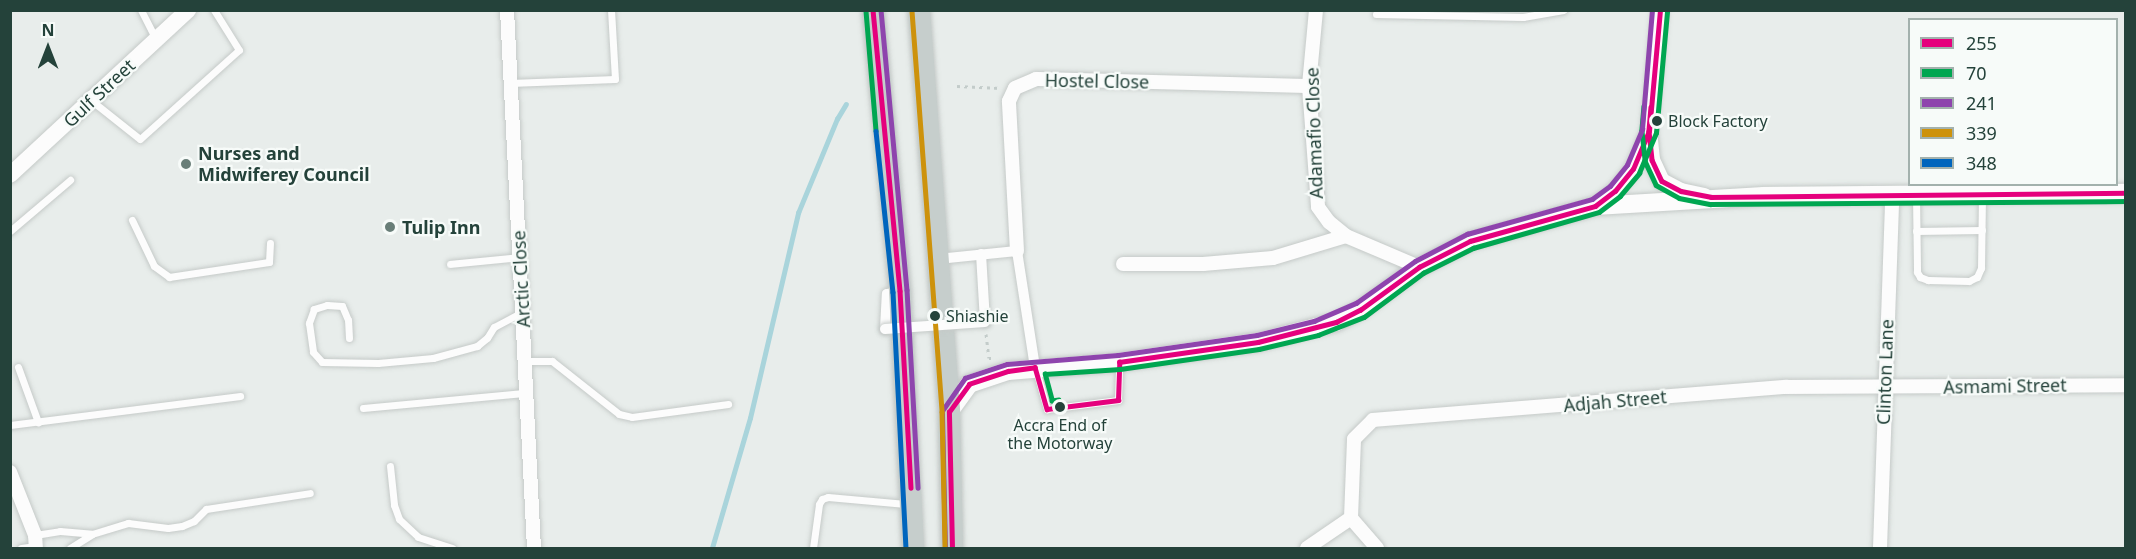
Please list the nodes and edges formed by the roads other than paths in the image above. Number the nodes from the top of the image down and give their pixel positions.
1 (141, 10) edge
2 (188, 10) edge
3 (214, 10) edge
4 (507, 10) edge
5 (611, 10) edge
6 (873, 10) edge
7 (919, 10) edge
8 (1316, 10) edge
9 (1563, 10) edge
10 (1660, 10) edge
11 (1376, 15) dead end
12 (156, 40) junction
13 (510, 83) junction
14 (1309, 86) junction
15 (91, 100) junction
16 (1649, 131) junction
17 (10, 175) edge
18 (70, 180) dead end
19 (2126, 193) edge
20 (1982, 195) junction
21 (1892, 196) junction
22 (1916, 196) junction
23 (1711, 197) junction
24 (1595, 206) junction
25 (132, 220) dead end
26 (1982, 230) junction
27 (10, 231) edge
28 (1916, 231) junction
29 (1346, 236) junction
30 (270, 243) dead end
31 (1017, 251) junction
32 (981, 254) junction
33 (520, 257) junction
34 (938, 259) junction
35 (450, 264) dead end
36 (1122, 264) dead end
37 (1419, 267) junction
38 (900, 291) junction
39 (522, 312) junction
40 (349, 338) dead end
41 (525, 361) junction
42 (1119, 362) junction
43 (18, 367) dead end
44 (1035, 367) junction
45 (2126, 386) edge
46 (1884, 388) junction
47 (526, 393) junction
48 (240, 396) dead end
49 (728, 404) dead end
50 (363, 408) dead end
51 (949, 412) junction
52 (38, 422) junction
53 (10, 425) edge
54 (390, 466) dead end
55 (11, 474) edge
56 (310, 492) dead end
57 (912, 505) junction
58 (1351, 518) junction
59 (92, 534) junction
60 (35, 543) edge
61 (21, 549) edge
62 (70, 549) edge
63 (452, 549) edge
64 (534, 549) edge
65 (813, 549) edge
66 (913, 549) edge
67 (952, 549) edge
68 (1307, 549) edge
69 (1377, 549) edge
70 (1880, 549) edge

1 - 12 lane
2 - 12 street, Gulf Street
3 - 15 lane
4 - 13 street, Arctic Close
5 - 13 lane
6 - 38 highway
7 - 34 highway
8 - 14 street, Adamafio Close
9 - 11 lane
10 - 16 street
12 - 15 street, Gulf Street
13 - 33 street, Arctic Close
14 - 29 street, Adamafio Close
14 - 31 street, Hostel Close
15 - 17 street, Gulf Street
16 - 23 street
16 - 24 street
18 - 27 lane
19 - 20 main road
20 - 22 main road
20 - 26 lane
21 - 22 main road
21 - 23 main road
21 - 46 street, Clinton Lane
22 - 28 lane
23 - 24 main road
24 - 37 main road
25 - 30 lane
26 - 28 lane
26 - 28 lane
29 - 36 street
29 - 37 street, Adamafio Close
31 - 32 street
31 - 44 street
32 - 34 street
32 - 38 street, bridge
33 - 35 lane
33 - 39 street, Arctic Close
34 - 51 highway
37 - 42 main road
38 - 57 highway
39 - 40 lane
39 - 41 street, Arctic Close
41 - 47 street, Arctic Close
41 - 49 lane
42 - 44 main road
42 - 44 lane
43 - 52 lane
44 - 51 main road
45 - 46 street, Asmami Street
46 - 58 street, Adjah Street
46 - 70 street, Clinton Lane
47 - 50 lane
47 - 64 street, Arctic Close
48 - 52 lane
51 - 67 highway
52 - 53 lane
54 - 63 lane
55 - 60 street
56 - 59 lane
57 - 65 lane
57 - 66 highway
58 - 68 street
58 - 69 street
59 - 60 lane
59 - 62 lane
60 - 61 lane

